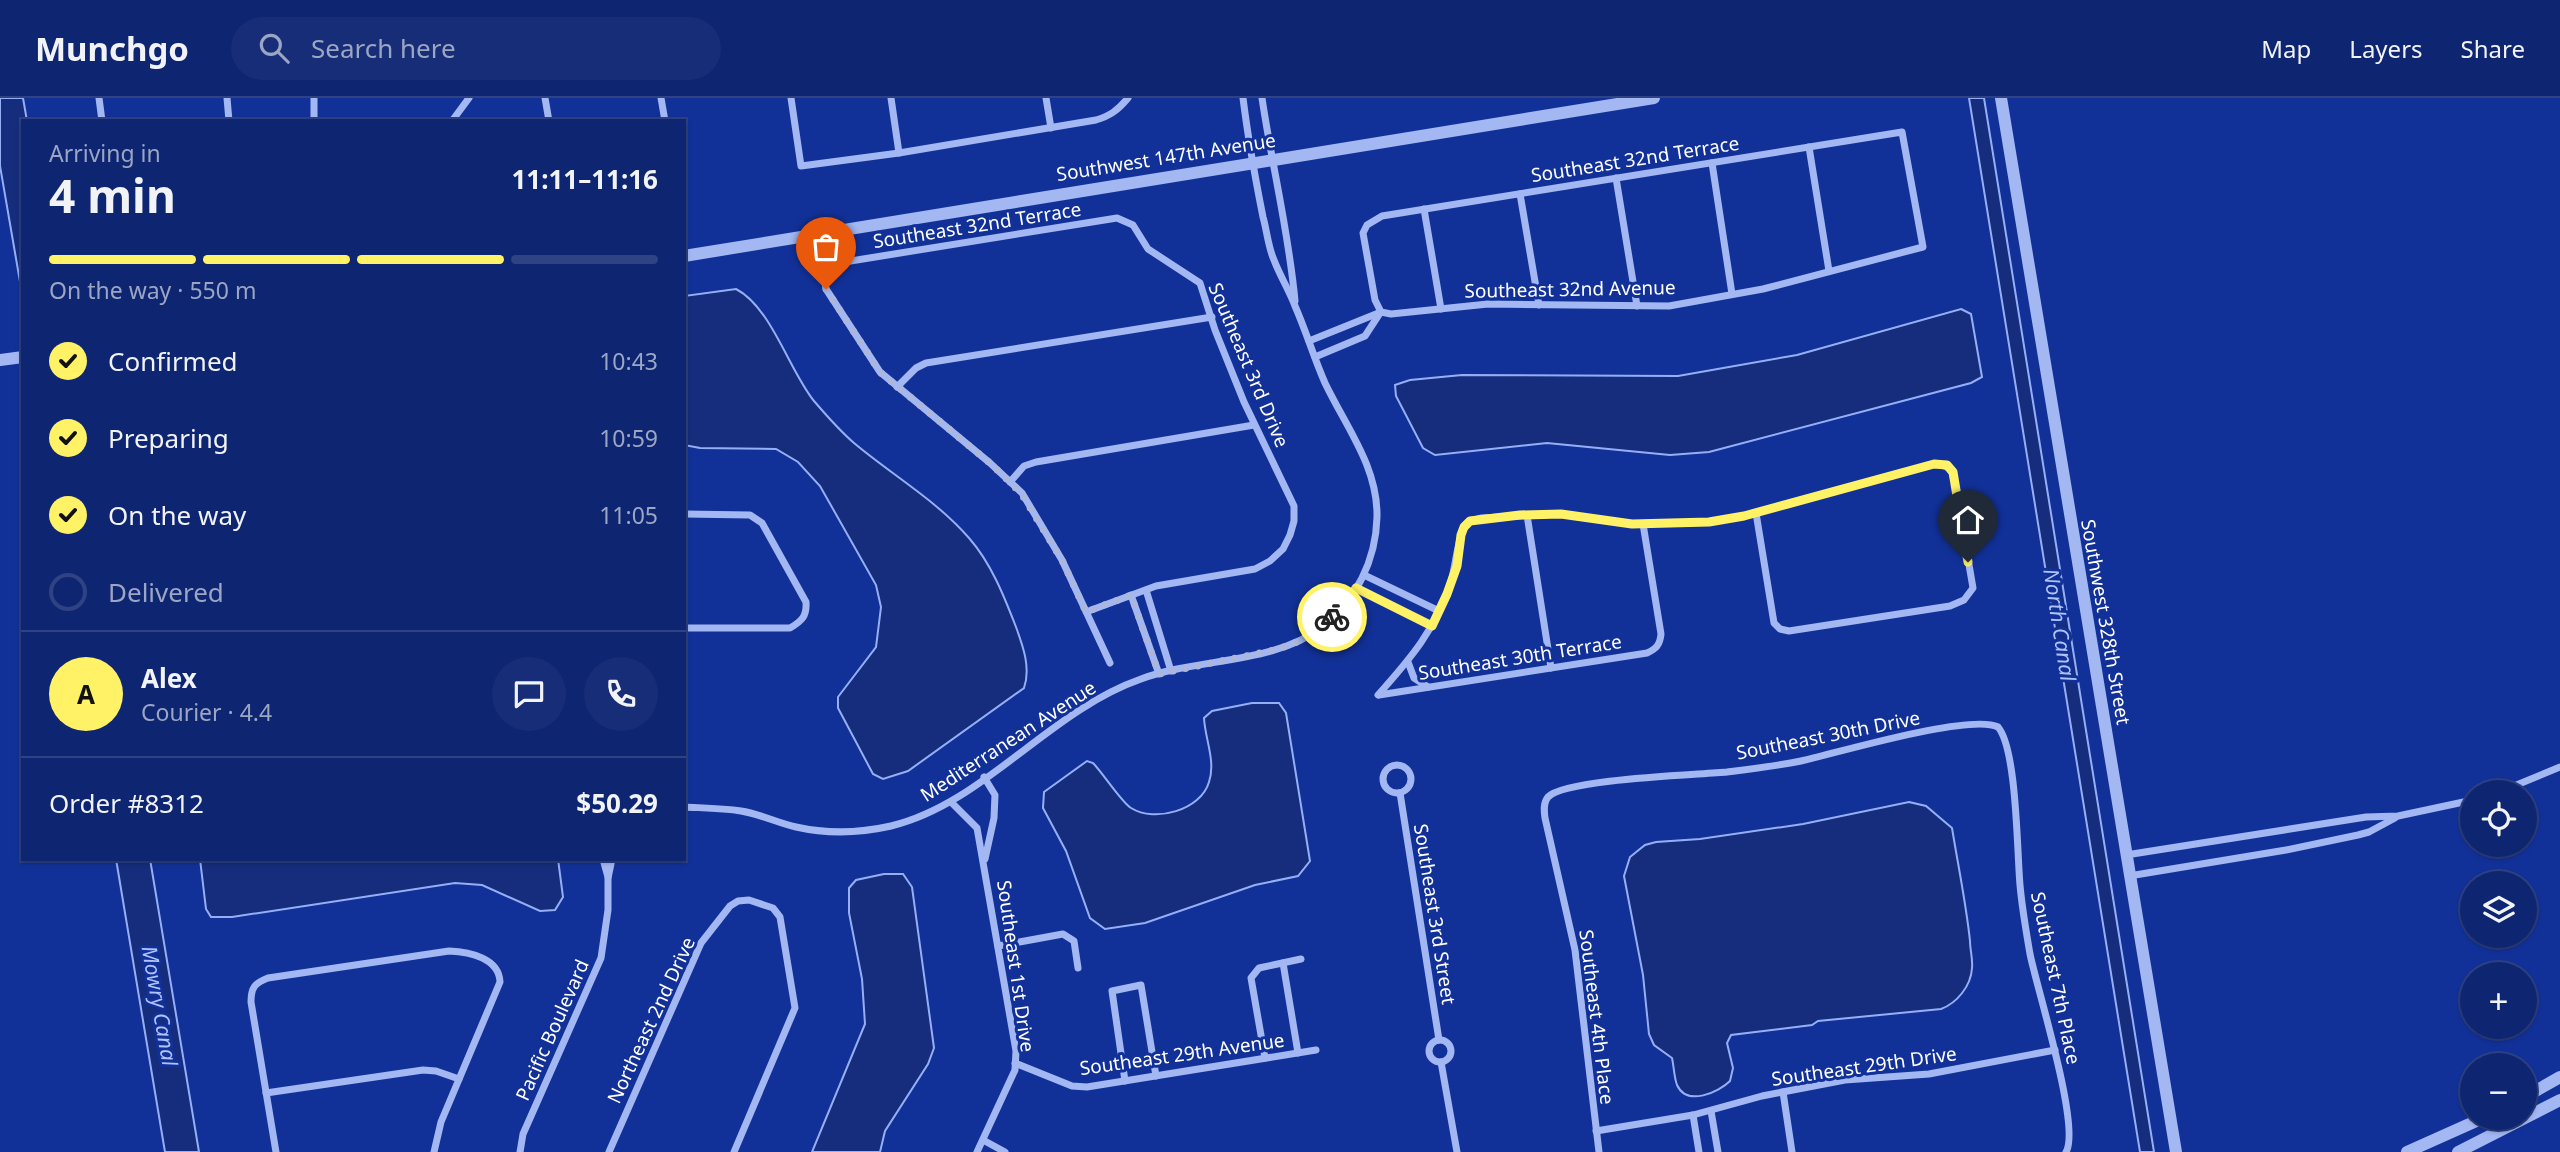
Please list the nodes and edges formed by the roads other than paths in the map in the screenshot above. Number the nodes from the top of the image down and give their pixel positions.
1 (99, 98) edge
2 (227, 98) edge
3 (314, 98) edge
4 (469, 98) edge
5 (545, 98) edge
6 (662, 98) edge
7 (791, 98) edge
8 (891, 98) edge
9 (1046, 98) edge
10 (1128, 98) edge
11 (1243, 98) edge
12 (1262, 98) edge
13 (1654, 98) edge
14 (2001, 98) edge
15 (102, 119) edge
16 (229, 119) edge
17 (314, 119) edge
18 (453, 119) edge
19 (549, 119) edge
20 (665, 119) edge
21 (1051, 128) junction
22 (1809, 147) junction
23 (899, 153) junction
24 (1271, 159) junction
25 (1251, 162) junction
26 (1712, 163) junction
27 (1616, 178) junction
28 (1520, 194) junction
29 (1424, 209) junction
30 (1126, 221) joint
31 (1923, 247) joint
32 (686, 256) edge
33 (1829, 271) junction
34 (1732, 294) junction
35 (1538, 305) junction
36 (1295, 306) junction
37 (1637, 306) junction
38 (1441, 309) junction
39 (1381, 312) junction
40 (1212, 317) junction
41 (1309, 341) junction
42 (21, 357) edge
43 (1315, 357) junction
44 (0, 360) edge
45 (897, 387) junction
46 (1254, 425) junction
47 (1010, 482) junction
48 (1755, 513) junction
49 (686, 514) edge
50 (1527, 515) junction
51 (1643, 524) junction
52 (1364, 575) junction
53 (1356, 588) junction
54 (1146, 590) junction
55 (1131, 595) junction
56 (1439, 611) junction
57 (1086, 612) junction
58 (1154, 616) junction
59 (1140, 621) junction
60 (1432, 626) junction
61 (686, 628) edge
62 (1408, 662) junction
63 (1110, 663) dead end
64 (1551, 668) junction
65 (1171, 671) junction
66 (1159, 674) junction
67 (1432, 687) junction
68 (1998, 727) joint
69 (2560, 767) edge
70 (984, 778) junction
71 (2528, 780) edge
72 (1400, 793) dead end
73 (951, 802) junction
74 (2460, 803) edge
75 (1545, 804) joint
76 (686, 807) edge
77 (2398, 816) junction
78 (992, 827) junction
79 (977, 828) junction
80 (2126, 855) junction
81 (985, 860) junction
82 (604, 861) edge
83 (612, 861) edge
84 (2129, 876) junction
85 (608, 878) junction
86 (999, 946) junction
87 (1301, 959) dead end
88 (1283, 962) junction
89 (1078, 968) dead end
90 (1439, 1040) junction
91 (1316, 1050) dead end
92 (2055, 1050) junction
93 (1298, 1053) junction
94 (1265, 1058) junction
95 (1441, 1062) junction
96 (1015, 1063) junction
97 (1156, 1076) junction
98 (2560, 1077) edge
99 (459, 1079) junction
100 (1125, 1081) junction
101 (2537, 1090) edge
102 (1783, 1092) junction
103 (266, 1093) junction
104 (2560, 1100) edge
105 (1711, 1111) junction
106 (1693, 1115) junction
107 (2460, 1130) edge
108 (1595, 1131) junction
109 (983, 1140) junction
110 (2422, 1150) edge
111 (276, 1152) edge
112 (434, 1152) edge
113 (520, 1152) edge
114 (609, 1152) edge
115 (734, 1152) edge
116 (977, 1152) edge
117 (1005, 1152) edge
118 (1457, 1152) edge
119 (1599, 1152) edge
120 (1699, 1152) edge
121 (1718, 1152) edge
122 (1792, 1152) edge
123 (2066, 1152) edge
124 (2176, 1152) edge
125 (2407, 1152) edge
126 (2458, 1152) edge

1 - 15 street
2 - 16 street
3 - 17 street
4 - 18 street
5 - 19 street
6 - 20 street
7 - 23 street
8 - 23 street
9 - 21 street
10 - 21 street
11 - 25 street, Mediterranean Avenue
12 - 24 street, Mediterranean Avenue
13 - 24 street, Southwest 147th Avenue
14 - 80 street, Southwest 328th Street
21 - 23 street
22 - 26 street, Southeast 32nd Terrace
22 - 31 street, Southeast 32nd Terrace
22 - 33 street
24 - 25 street, Southwest 147th Avenue
24 - 36 street, Mediterranean Avenue
25 - 32 street, Southwest 147th Avenue
25 - 36 street, Mediterranean Avenue
26 - 27 street, Southeast 32nd Terrace
26 - 34 street
27 - 28 street, Southeast 32nd Terrace
27 - 37 street
28 - 29 street, Southeast 32nd Terrace
28 - 35 street
29 - 38 street
29 - 39 street, Southeast 32nd Terrace
30 - 40 street, Southeast 3rd Drive
30 - 45 street, Southeast 32nd Terrace
31 - 33 street, Southeast 32nd Avenue
33 - 34 street, Southeast 32nd Avenue
34 - 37 street, Southeast 32nd Avenue
35 - 37 street, Southeast 32nd Avenue
35 - 38 street, Southeast 32nd Avenue
36 - 41 street, Mediterranean Avenue
38 - 39 street, Southeast 32nd Avenue
39 - 41 street, Southeast 32nd Avenue
39 - 43 street
40 - 45 street
40 - 46 street, Southeast 3rd Drive
41 - 43 street, Mediterranean Avenue
42 - 44 street
43 - 52 street, Mediterranean Avenue
45 - 47 street
46 - 47 street
46 - 54 street, Southeast 3rd Drive
47 - 57 street
48 - 48 street
48 - 51 street
49 - 61 street
50 - 51 street
50 - 56 street
50 - 64 street
51 - 64 street, Southeast 30th Terrace
52 - 53 street, Mediterranean Avenue
52 - 56 street
53 - 60 street
53 - 65 street, Mediterranean Avenue
54 - 55 street, Southeast 3rd Drive
54 - 58 street
55 - 57 street, Southeast 3rd Drive
55 - 59 street
56 - 60 street
57 - 63 street
58 - 59 street
58 - 65 street
59 - 66 street
60 - 62 street
62 - 67 street
62 - 67 street, Southeast 30th Terrace
64 - 67 street, Southeast 30th Terrace
65 - 66 street, Mediterranean Avenue
66 - 70 street, Mediterranean Avenue
68 - 75 street, Southeast 30th Drive
68 - 92 street, Southeast 7th Place
69 - 71 street
70 - 73 street, Mediterranean Avenue
70 - 78 street, Southeast 1st Drive
72 - 90 street, Southeast 3rd Street
73 - 76 street, Mediterranean Avenue
73 - 79 street
74 - 77 street
75 - 108 street, Southeast 4th Place
77 - 80 street
77 - 84 street
78 - 79 street
78 - 81 street, Southeast 1st Drive
79 - 81 street, Southeast 1st Drive
80 - 84 street, Southwest 328th Street
81 - 86 street, Southeast 1st Drive
82 - 85 street, Pacific Boulevard
83 - 85 street, Pacific Boulevard
84 - 124 street, Southwest 328th Street
85 - 113 street, Pacific Boulevard
86 - 89 street
86 - 96 street, Southeast 1st Drive
87 - 88 street
88 - 93 street
88 - 94 street
90 - 95 street
90 - 95 street
91 - 93 street, Southeast 29th Avenue
92 - 102 street, Southeast 29th Drive
92 - 123 street, Southeast 7th Place
93 - 94 street, Southeast 29th Avenue
94 - 97 street, Southeast 29th Avenue
95 - 118 street
96 - 100 street, Southeast 29th Avenue
96 - 109 street, Southeast 1st Drive
97 - 100 street, Southeast 29th Avenue
97 - 100 street
98 - 101 street
99 - 103 street
99 - 103 street
99 - 112 street
102 - 105 street, Southeast 29th Drive
102 - 122 street
103 - 111 street
104 - 126 street
105 - 106 street, Southeast 29th Drive
105 - 121 street
106 - 108 street, Southeast 29th Drive
106 - 120 street
107 - 110 street
108 - 119 street, Southeast 4th Place
109 - 116 street, Southeast 1st Drive
109 - 117 street
110 - 125 street
114 - 115 street, Northeast 2nd Drive

